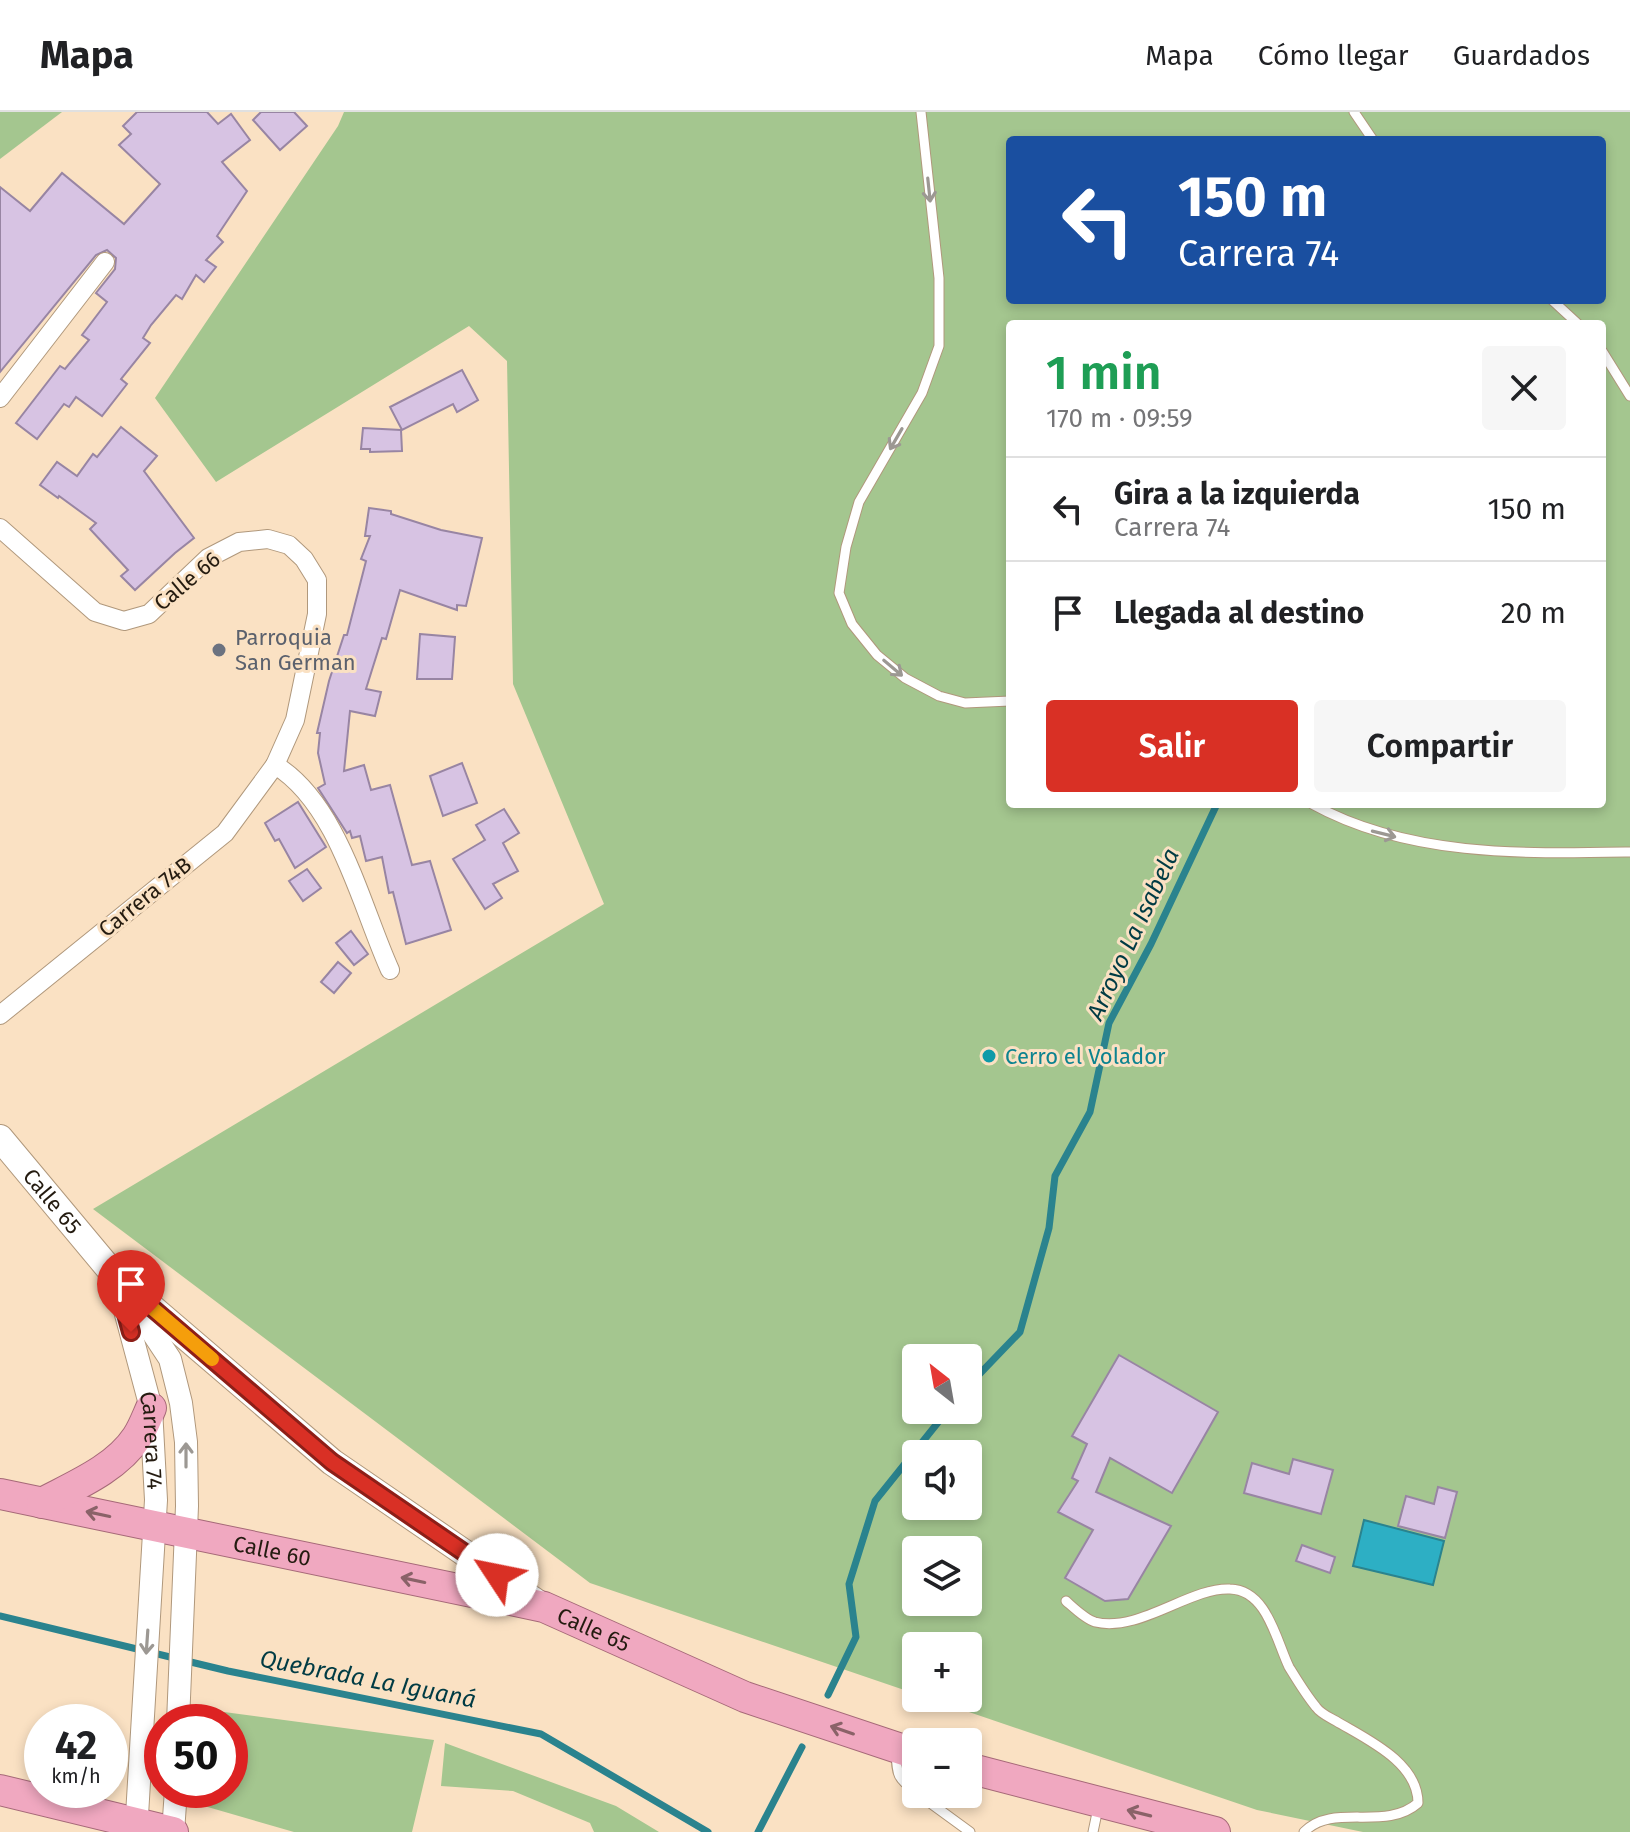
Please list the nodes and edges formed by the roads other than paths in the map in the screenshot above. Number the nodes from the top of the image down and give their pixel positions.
1 (921, 112) edge
2 (1354, 112) edge
3 (1370, 136) edge
4 (105, 262) dead end
5 (1556, 304) edge
6 (1574, 320) edge
7 (1606, 357) edge
8 (1630, 396) edge
9 (0, 398) edge
10 (0, 528) edge
11 (304, 559) joint
12 (1006, 701) edge
13 (275, 765) junction
14 (1320, 808) edge
15 (1630, 852) edge
16 (390, 970) dead end
17 (0, 1015) edge
18 (0, 1138) edge
19 (116, 1277) junction
20 (151, 1408) junction
21 (0, 1494) edge
22 (42, 1503) junction
23 (155, 1526) junction
24 (186, 1533) junction
25 (1066, 1601) dead end
26 (544, 1607) junction
27 (179, 1704) edge
28 (902, 1750) edge
29 (902, 1762) edge
30 (982, 1773) edge
31 (902, 1782) edge
32 (0, 1790) edge
33 (175, 1808) edge
34 (937, 1808) edge
35 (1096, 1817) edge
36 (136, 1828) edge
37 (173, 1832) edge
38 (970, 1832) edge
39 (1215, 1832) edge
40 (1304, 1832) edge

1 -> 12 lane
2 - 3 lane
4 - 9 street
5 - 6 lane
7 - 8 lane
10 - 11 street, Calle 66
11 - 13 street, Carrera 74B
13 - 16 street
13 - 17 street, Carrera 74B
14 -> 15 lane
18 - 19 main road, Calle 65
19 - 20 street, Carrera 74
24 -> 19 street, Carrera 74
19 - 26 main road, Calle 65
20 - 22 highway
20 - 23 street, Carrera 74
21 - 22 highway, Calle 60
23 -> 22 highway, Calle 60
23 - 24 highway, Calle 60
23 -> 36 street, Carrera 74
26 -> 24 highway, Calle 60
24 - 27 street, Carrera 74
25 - 40 lane
28 -> 26 highway, Calle 65
29 - 31 lane
30 - 35 highway
32 - 36 highway
33 - 37 street
34 - 38 lane
39 -> 35 highway
36 - 37 highway

